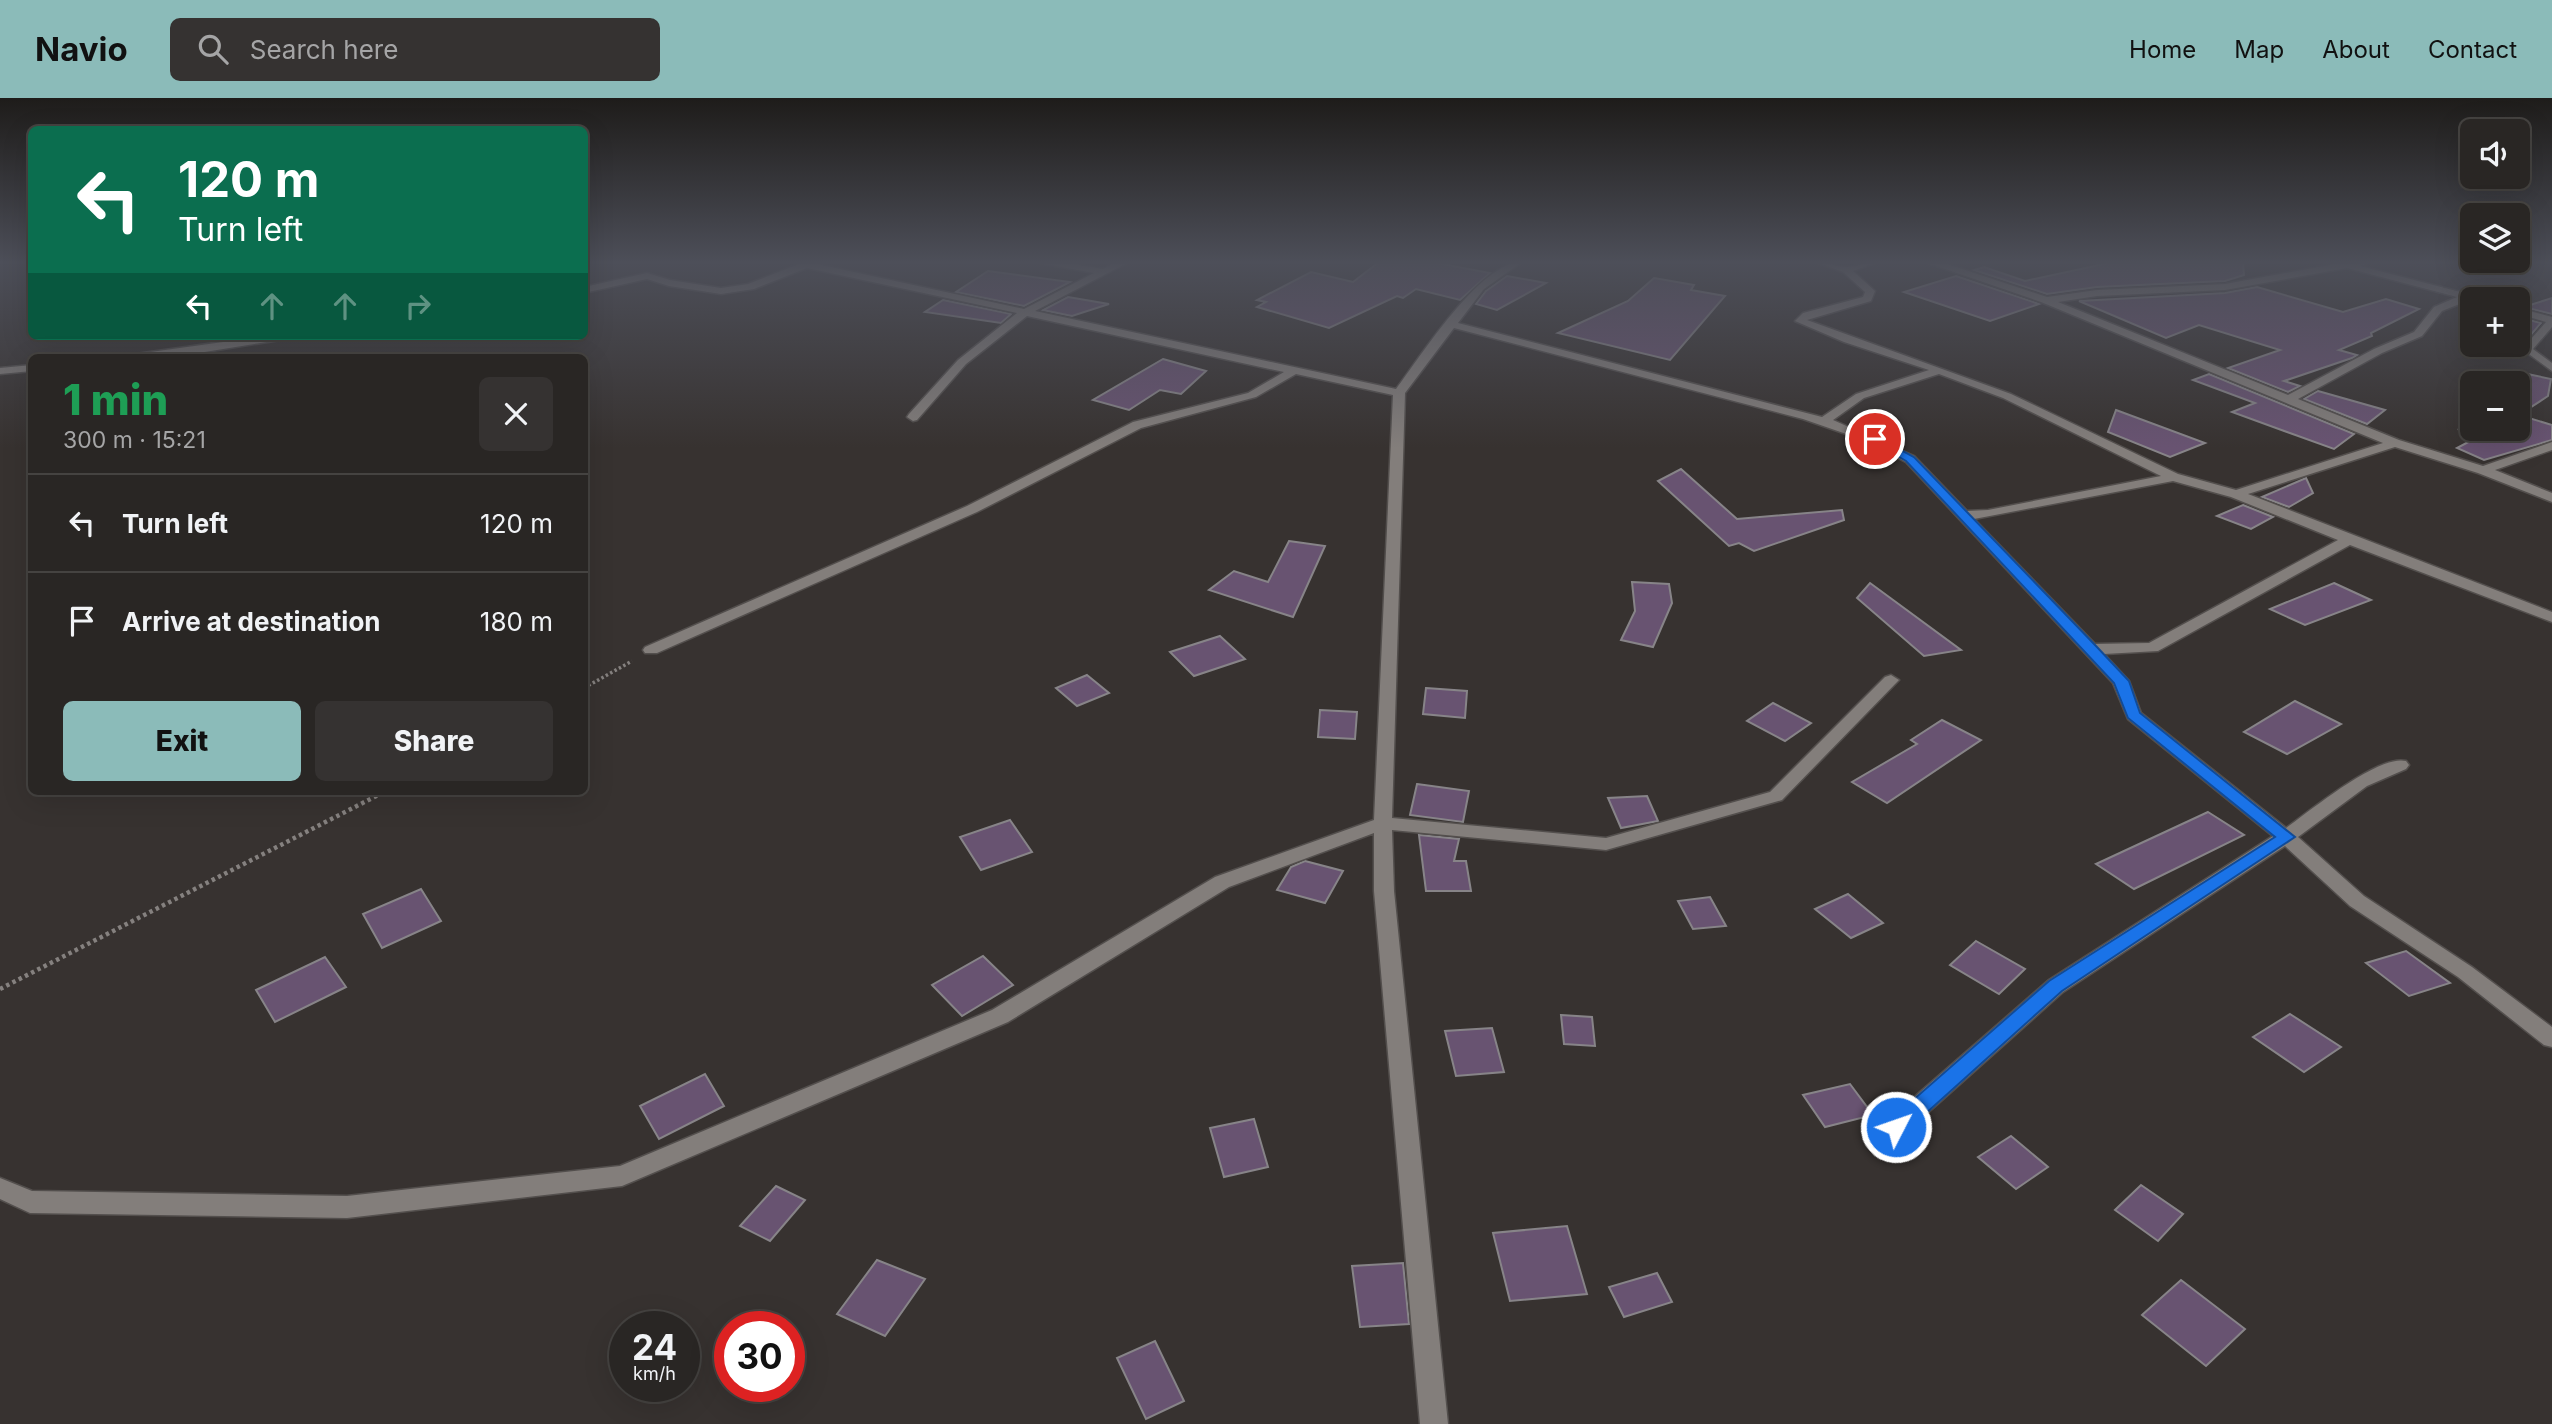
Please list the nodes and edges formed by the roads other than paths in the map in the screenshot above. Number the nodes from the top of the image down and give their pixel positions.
1 (1010, 324) edge
2 (1079, 324) edge
3 (1451, 324) joint
4 (1808, 324) edge
5 (2104, 324) edge
6 (2426, 324) edge
7 (2549, 324) edge
8 (261, 340) edge
9 (164, 354) edge
10 (28, 368) edge
11 (2552, 368) edge
12 (0, 371) edge
13 (1293, 371) junction
14 (1938, 371) junction
15 (1399, 393) junction
16 (2289, 399) junction
17 (913, 417) dead end
18 (1825, 420) junction
19 (2395, 443) junction
20 (2552, 446) edge
21 (2483, 470) junction
22 (2173, 477) junction
23 (2236, 494) junction
24 (2552, 498) edge
25 (1964, 515) junction
26 (2349, 540) junction
27 (2552, 617) edge
28 (2091, 649) junction
29 (651, 650) road end
30 (1891, 680) dead end
31 (2400, 765) dead end
32 (1383, 823) junction
33 (2286, 837) junction
34 (2552, 1039) edge
35 (1896, 1127) dead end
36 (0, 1188) edge
37 (1434, 1424) edge

1 - 17 street
2 - 13 street
3 - 15 street
3 - 18 street
4 - 14 street
5 - 16 street
6 - 16 street
7 - 11 street
8 - 9 street
10 - 12 street
13 - 15 street
13 - 29 street
14 - 18 street
14 - 22 street
15 - 32 street
16 - 19 street
18 - 25 street
19 - 21 street
19 - 23 street
20 - 21 street
21 - 24 street
22 - 23 street
22 - 25 street
23 - 26 street
25 - 28 street
26 - 27 street
26 - 28 street
28 - 33 street
30 - 32 street
31 - 33 street
32 - 36 street
32 - 37 street
33 - 34 street
33 - 35 street

